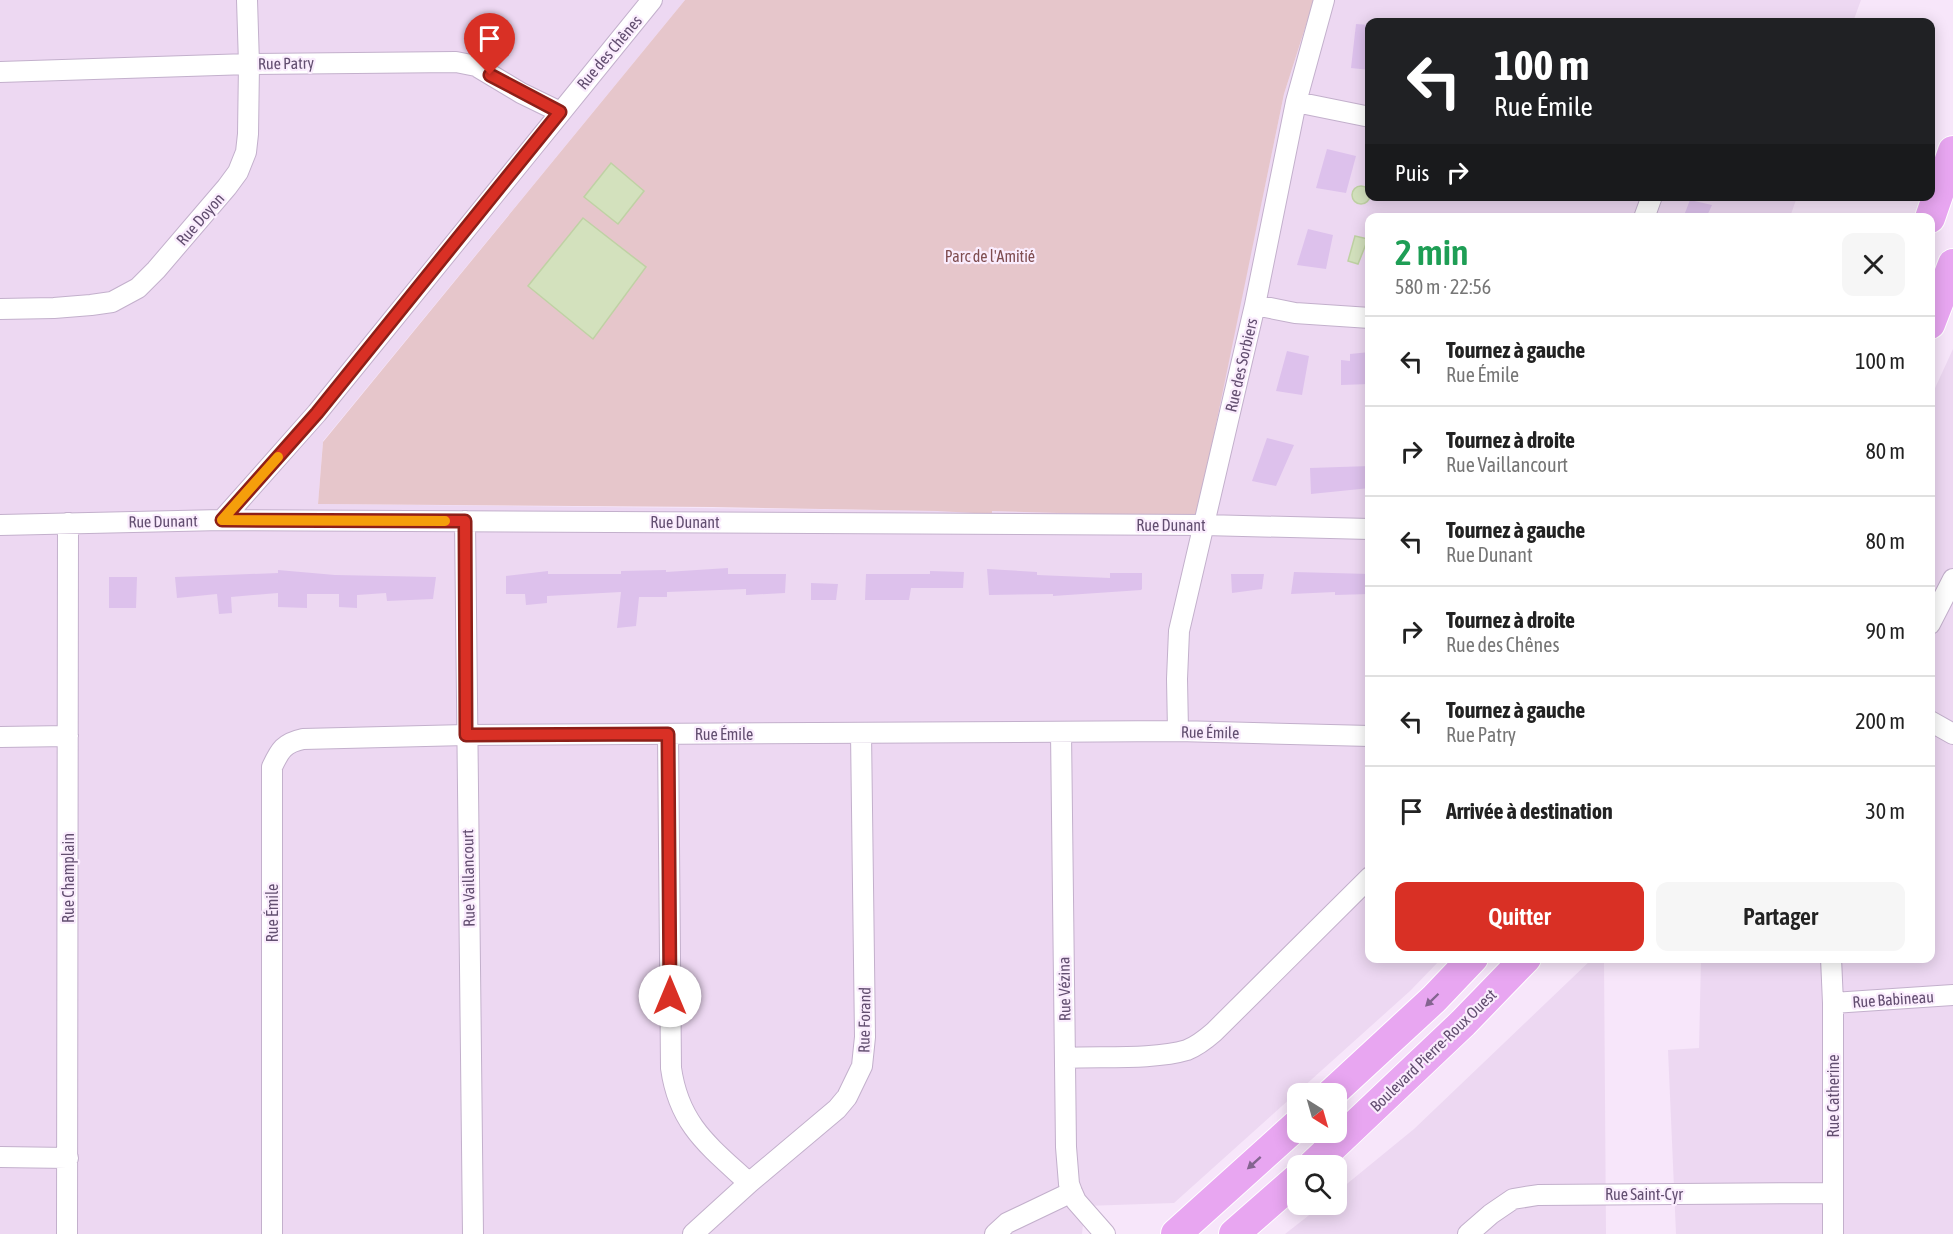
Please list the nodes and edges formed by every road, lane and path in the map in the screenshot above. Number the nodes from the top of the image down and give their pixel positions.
1 (246, 0) edge
2 (652, 0) edge
3 (1324, 0) edge
4 (249, 64) junction
5 (0, 72) edge
6 (1296, 102) junction
7 (560, 112) junction
8 (1365, 116) edge
9 (1953, 151) edge
10 (1931, 213) edge
11 (1953, 264) edge
12 (1255, 305) junction
13 (0, 309) edge
14 (1935, 311) edge
15 (1365, 318) edge
16 (222, 520) junction
17 (465, 521) junction
18 (68, 523) junction
19 (0, 525) edge
20 (1204, 525) junction
21 (1365, 529) edge
22 (1953, 579) edge
23 (1935, 614) edge
24 (1935, 724) edge
25 (1178, 731) junction
26 (1061, 732) junction
27 (861, 733) junction
28 (668, 734) junction
29 (1953, 734) edge
30 (466, 735) junction
31 (68, 736) junction
32 (1365, 736) edge
33 (0, 737) edge
34 (1365, 882) edge
35 (1468, 963) edge
36 (1521, 963) edge
37 (1831, 963) edge
38 (1953, 994) edge
39 (1833, 1003) junction
40 (1065, 1058) junction
41 (1343, 1083) edge
42 (1287, 1134) edge
43 (1324, 1155) edge
44 (0, 1157) edge
45 (68, 1158) junction
46 (749, 1183) junction
47 (1287, 1188) edge
48 (1072, 1192) junction
49 (1832, 1193) junction
50 (67, 1234) edge
51 (272, 1234) edge
52 (473, 1234) edge
53 (693, 1234) edge
54 (995, 1234) edge
55 (1105, 1234) edge
56 (1176, 1234) edge
57 (1234, 1234) edge
58 (1468, 1234) edge
59 (1833, 1234) edge

1 - 4 street, Rue Doyon
2 - 7 street, Rue des Chênes
3 - 6 street, Rue des Sorbiers
4 - 5 street, Rue Patry
4 - 7 street, Rue Patry
4 - 13 street, Rue Doyon
6 - 8 street
6 - 12 street, Rue des Sorbiers
7 - 16 street, Rue des Chênes
9 - 10 main road
11 - 14 main road
12 - 15 street
12 - 20 street, Rue des Sorbiers
16 - 17 street, Rue Dunant
16 - 18 street, Rue Dunant
17 - 20 street, Rue Dunant
17 - 30 street, Rue Vaillancourt
18 - 19 street, Rue Dunant
18 - 31 street, Rue Champlain
20 - 21 street, Rue Dunant
20 - 25 street, Rue des Sorbiers
22 - 23 street
24 - 29 street
25 - 26 street, Rue Émile
25 - 32 street, Rue Émile
26 - 27 street, Rue Émile
26 - 40 street, Rue Vézina
27 - 28 street, Rue Émile
27 - 46 street, Rue Forand
28 - 30 street, Rue Émile
28 - 46 street
30 - 51 street, Rue Émile
30 - 52 street, Rue Vaillancourt
31 - 33 street
31 - 45 street, Rue Champlain
34 - 40 street
35 -> 41 main road
36 - 43 main road, Boulevard Pierre-Roux Ouest
37 - 39 street, Rue Catherine
38 - 39 street, Rue Babineau
39 - 49 street, Rue Catherine
40 - 48 street, Rue Vézina
42 -> 56 main road
44 - 45 street
45 - 50 street, Rue Champlain
46 - 53 street, Rue Forand
47 - 57 main road
48 - 54 street
48 - 55 street, Rue Vézina
49 - 58 street, Rue Saint-Cyr
49 - 59 street, Rue Catherine

